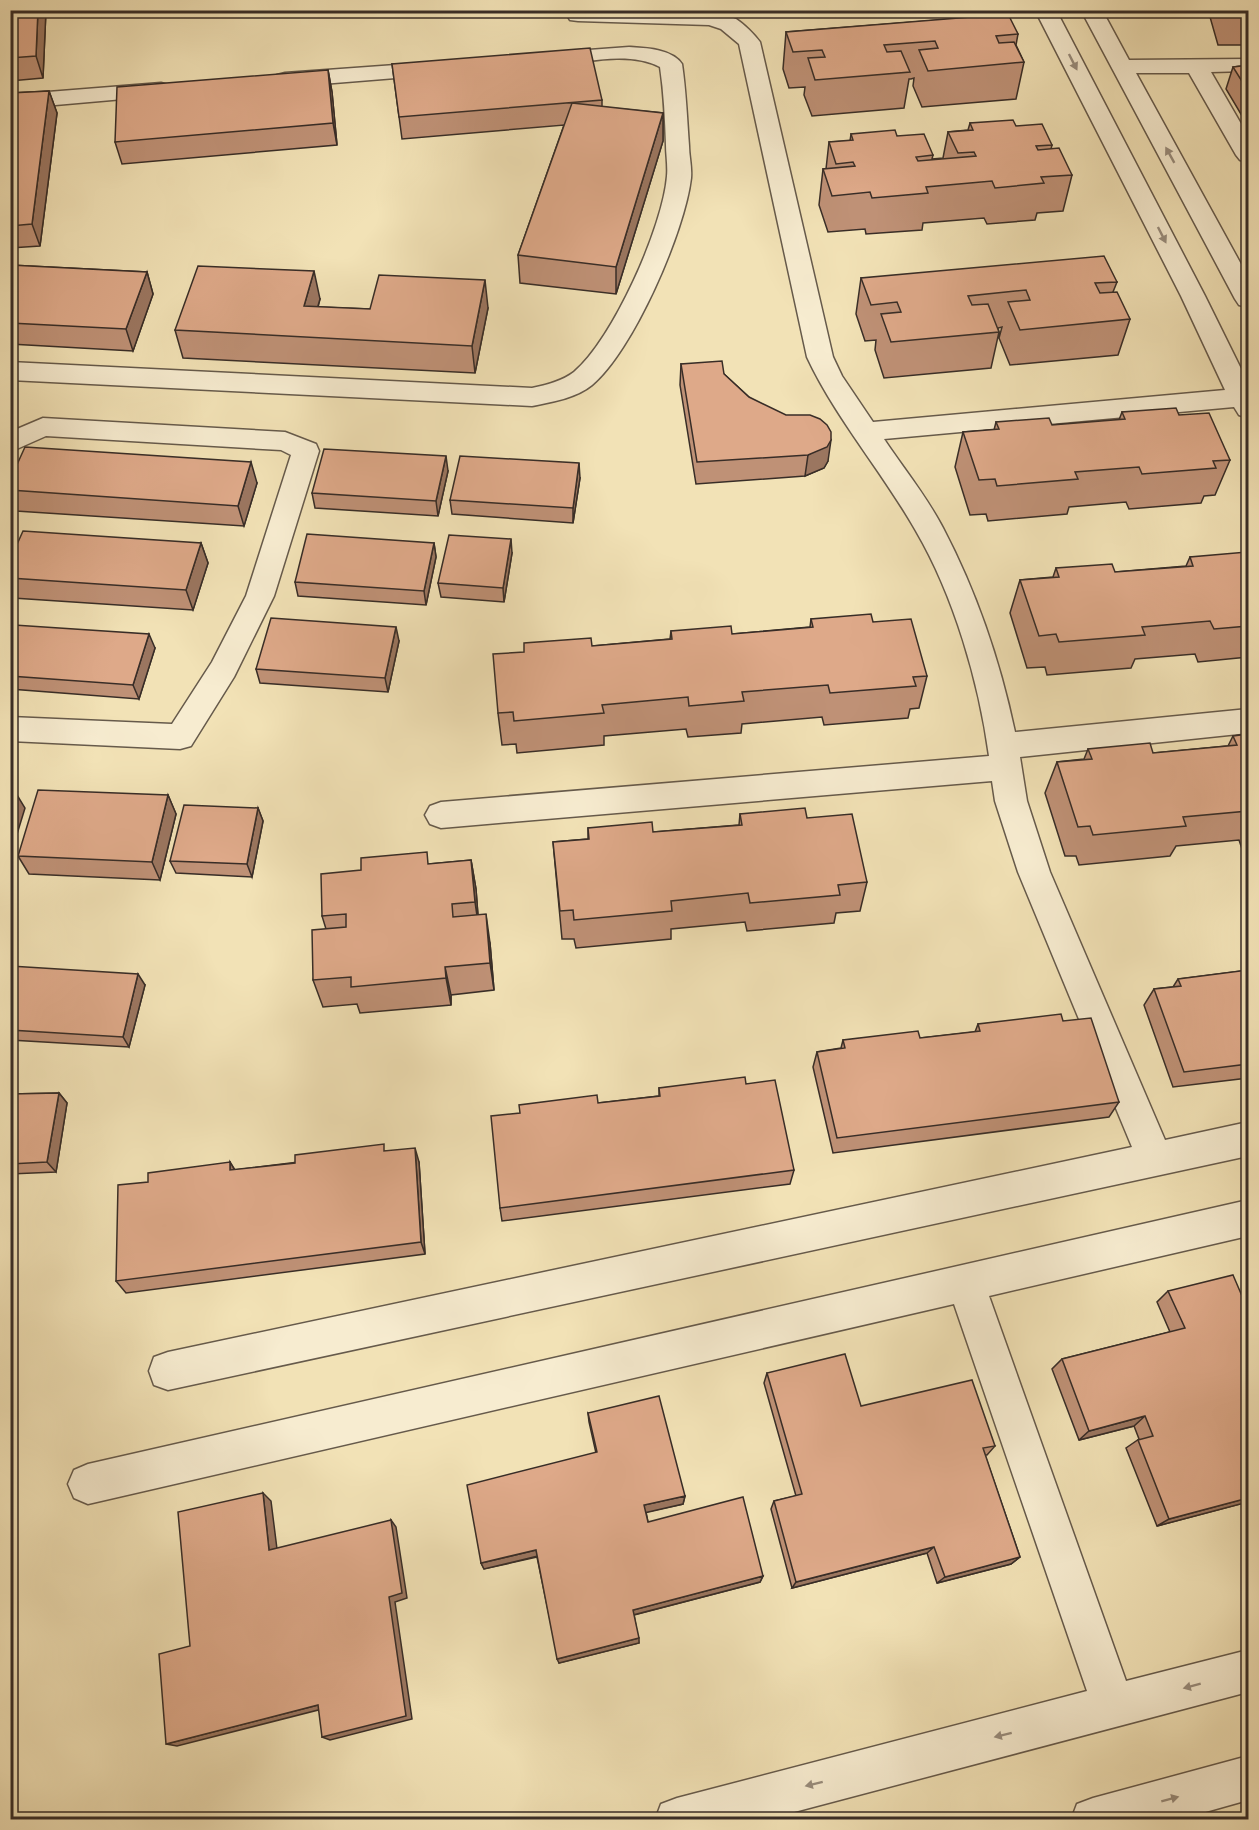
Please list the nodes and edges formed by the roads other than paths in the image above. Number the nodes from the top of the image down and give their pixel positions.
1 (1045, 10) edge
2 (1091, 10) edge
3 (579, 13) edge
4 (607, 13) edge
5 (528, 62) edge
6 (1196, 65) junction
7 (1248, 65) edge
8 (458, 67) edge
9 (1122, 67) junction
10 (258, 83) edge
11 (187, 88) edge
12 (10, 102) edge
13 (1248, 155) edge
14 (1247, 294) edge
15 (10, 371) edge
16 (1245, 403) edge
17 (865, 432) junction
18 (10, 443) edge
19 (1248, 721) edge
20 (10, 729) edge
21 (1004, 756) junction
22 (441, 815) dead end
23 (1248, 1139) edge
24 (1155, 1159) junction
25 (1248, 1218) edge
26 (966, 1283) junction
27 (168, 1371) dead end
28 (88, 1484) dead end
29 (1248, 1671) edge
30 (1114, 1707) junction
31 (1248, 1778) edge
32 (677, 1820) edge
33 (1093, 1820) edge

1 -> 16 street
2 - 9 street
3 - 4 street
4 - 17 street
5 - 15 street
6 - 7 street
6 - 9 street
6 - 13 street
8 - 10 street
14 -> 9 street
11 - 12 street
16 - 17 street
17 - 21 street
18 - 20 street
19 - 21 street
21 - 22 street
21 - 24 street
23 - 24 street
24 - 27 street
25 - 26 street
26 - 28 street
26 - 30 street
29 -> 30 street
30 -> 32 street
33 -> 31 street

